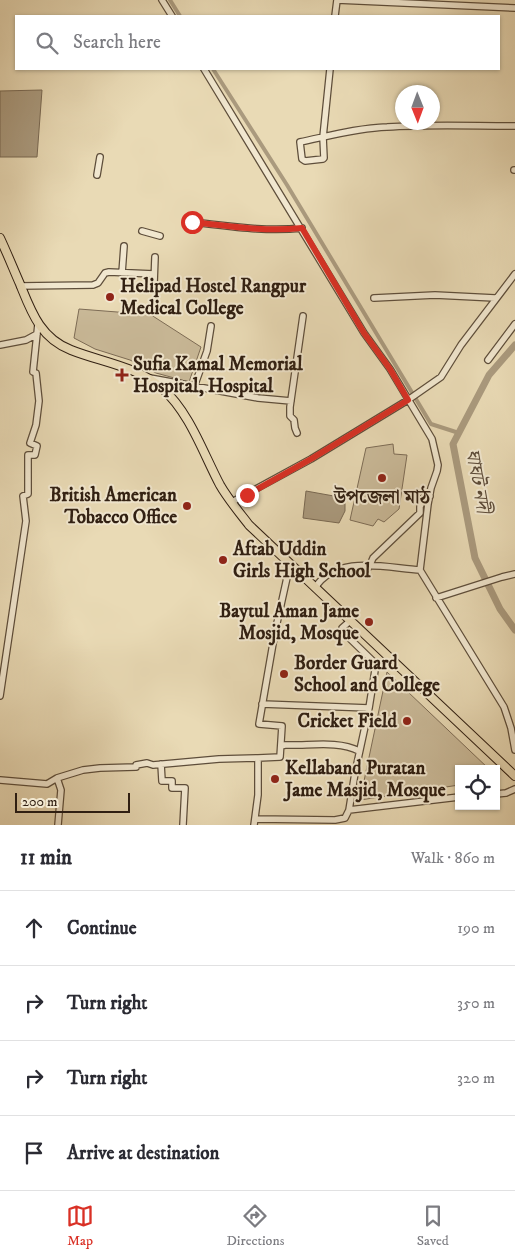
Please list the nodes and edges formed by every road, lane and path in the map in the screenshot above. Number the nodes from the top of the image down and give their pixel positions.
1 (162, 0) edge
2 (336, 0) edge
3 (434, 2) edge
4 (471, 3) edge
5 (515, 8) edge
6 (171, 15) edge
7 (335, 15) edge
8 (205, 70) edge
9 (330, 70) edge
10 (515, 126) edge
11 (323, 137) junction
12 (100, 157) dead end
13 (97, 175) dead end
14 (192, 222) dead end
15 (302, 228) junction
16 (142, 231) dead end
17 (160, 236) dead end
18 (0, 238) edge
19 (124, 246) dead end
20 (155, 257) dead end
21 (122, 273) junction
22 (154, 274) junction
23 (515, 274) edge
24 (154, 284) dead end
25 (20, 286) junction
26 (374, 298) dead end
27 (495, 298) junction
28 (303, 316) dead end
29 (38, 324) junction
30 (515, 324) edge
31 (211, 326) dead end
32 (37, 334) junction
33 (0, 345) edge
34 (488, 360) dead end
35 (148, 378) junction
36 (194, 387) junction
37 (409, 399) junction
38 (291, 401) junction
39 (297, 432) dead end
40 (430, 496) junction
41 (232, 502) junction
42 (290, 564) junction
43 (369, 567) junction
44 (420, 570) junction
45 (515, 574) edge
46 (315, 588) junction
47 (436, 598) junction
48 (350, 620) junction
49 (0, 696) edge
50 (262, 704) junction
51 (369, 708) junction
52 (281, 746) junction
53 (515, 750) edge
54 (360, 751) junction
55 (258, 758) junction
56 (162, 764) junction
57 (515, 776) edge
58 (56, 778) junction
59 (0, 780) edge
60 (515, 789) edge
61 (500, 793) edge
62 (455, 797) edge
63 (349, 810) junction
64 (254, 822) edge
65 (58, 825) edge
66 (184, 825) edge

1 - 6 street
2 - 3 street
2 - 7 street
3 - 4 street
4 - 5 street
8 - 15 street
9 - 11 street
10 - 11 street
11 - 11 street
12 - 13 street
14 - 15 street
15 - 37 street
16 - 17 street
18 - 25 highway
19 - 21 street
20 - 22 street
21 - 22 street
21 - 25 street
22 - 24 street
23 - 27 street
25 - 29 highway
26 - 27 street
27 - 37 street
28 - 38 street
29 - 32 street
29 - 35 highway
30 - 34 street
31 - 36 street
32 - 33 street
32 - 49 street
35 - 36 street
35 - 41 highway
36 - 38 street
37 - 40 street
37 - 41 street
38 - 39 street
40 - 43 street
40 - 44 street
41 - 42 highway
42 - 46 highway
42 - 50 street
43 - 44 street
43 - 46 street
44 - 47 street
45 - 47 street
46 - 48 highway
47 - 53 street
48 - 51 street
48 - 57 highway
50 - 51 street
50 - 52 street
51 - 54 street
52 - 54 street
52 - 55 street
54 - 63 street
55 - 56 street
55 - 64 street
56 - 58 street
56 - 66 street
58 - 59 street
58 - 65 street
60 - 61 street
62 - 63 street
63 - 64 street

